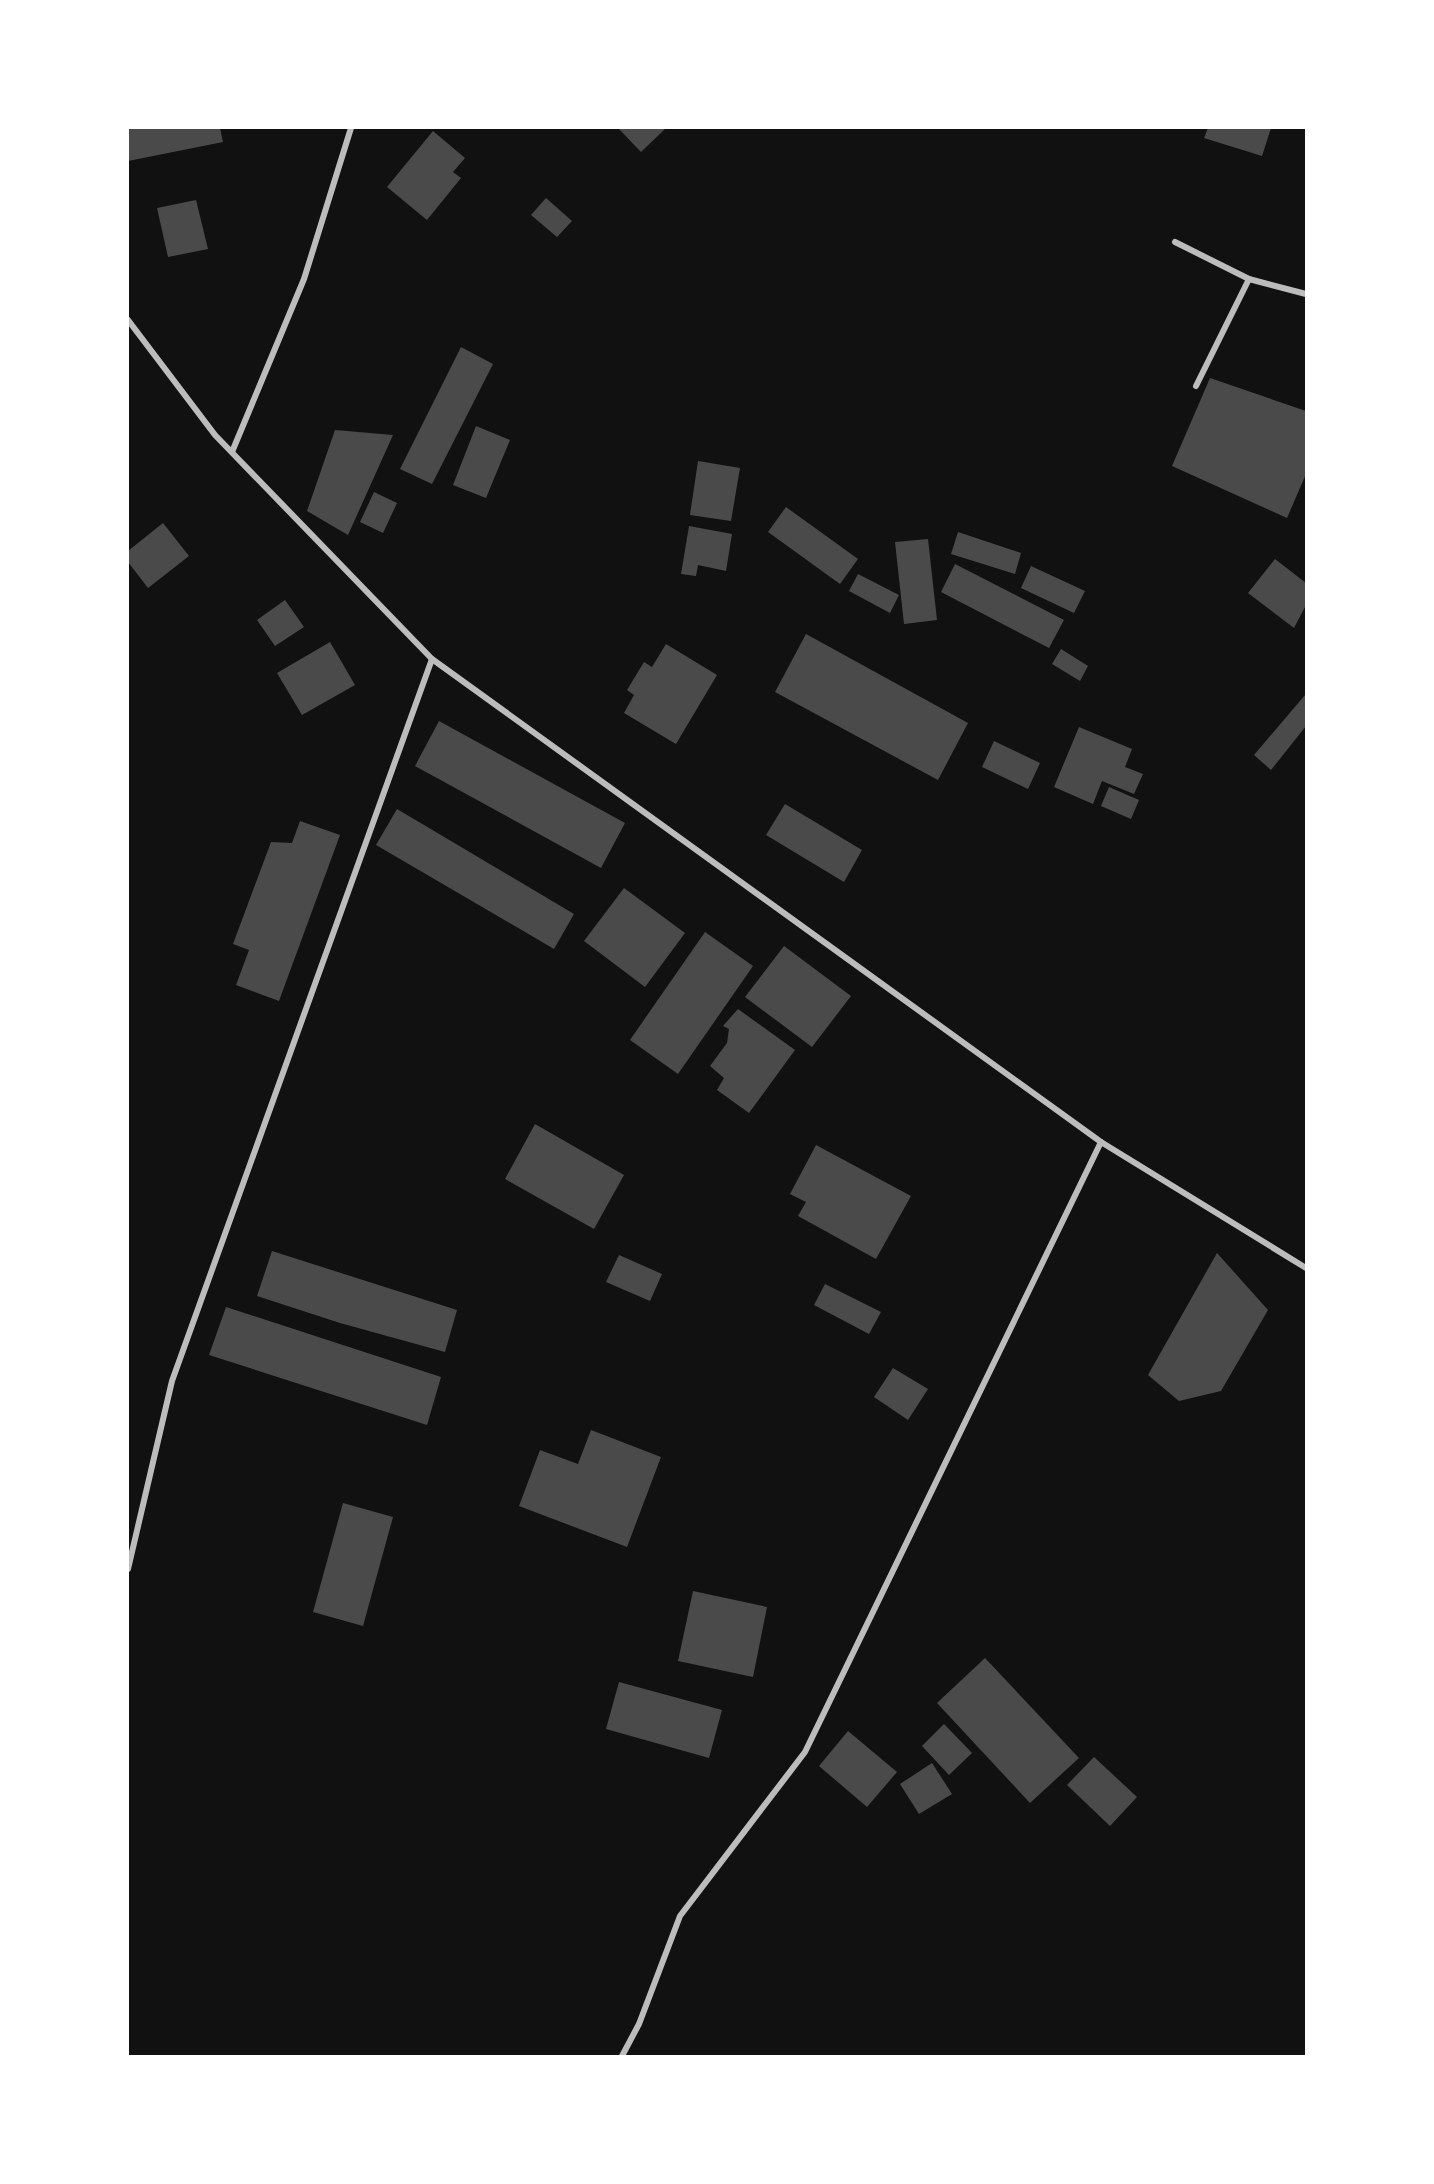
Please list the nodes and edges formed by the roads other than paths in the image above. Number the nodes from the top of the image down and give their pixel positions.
1 (351, 128) edge
2 (1175, 242) dead end
3 (1249, 279) junction
4 (1306, 294) edge
5 (128, 320) edge
6 (1196, 386) dead end
7 (232, 452) junction
8 (432, 659) junction
9 (1101, 1142) junction
10 (1306, 1268) edge
11 (128, 1569) edge
12 (622, 2056) edge

1 - 7 street
2 - 3 street
3 - 4 street
3 - 6 street
5 - 7 street
7 - 8 street
8 - 9 street
8 - 11 street
9 - 10 street
9 - 12 street

